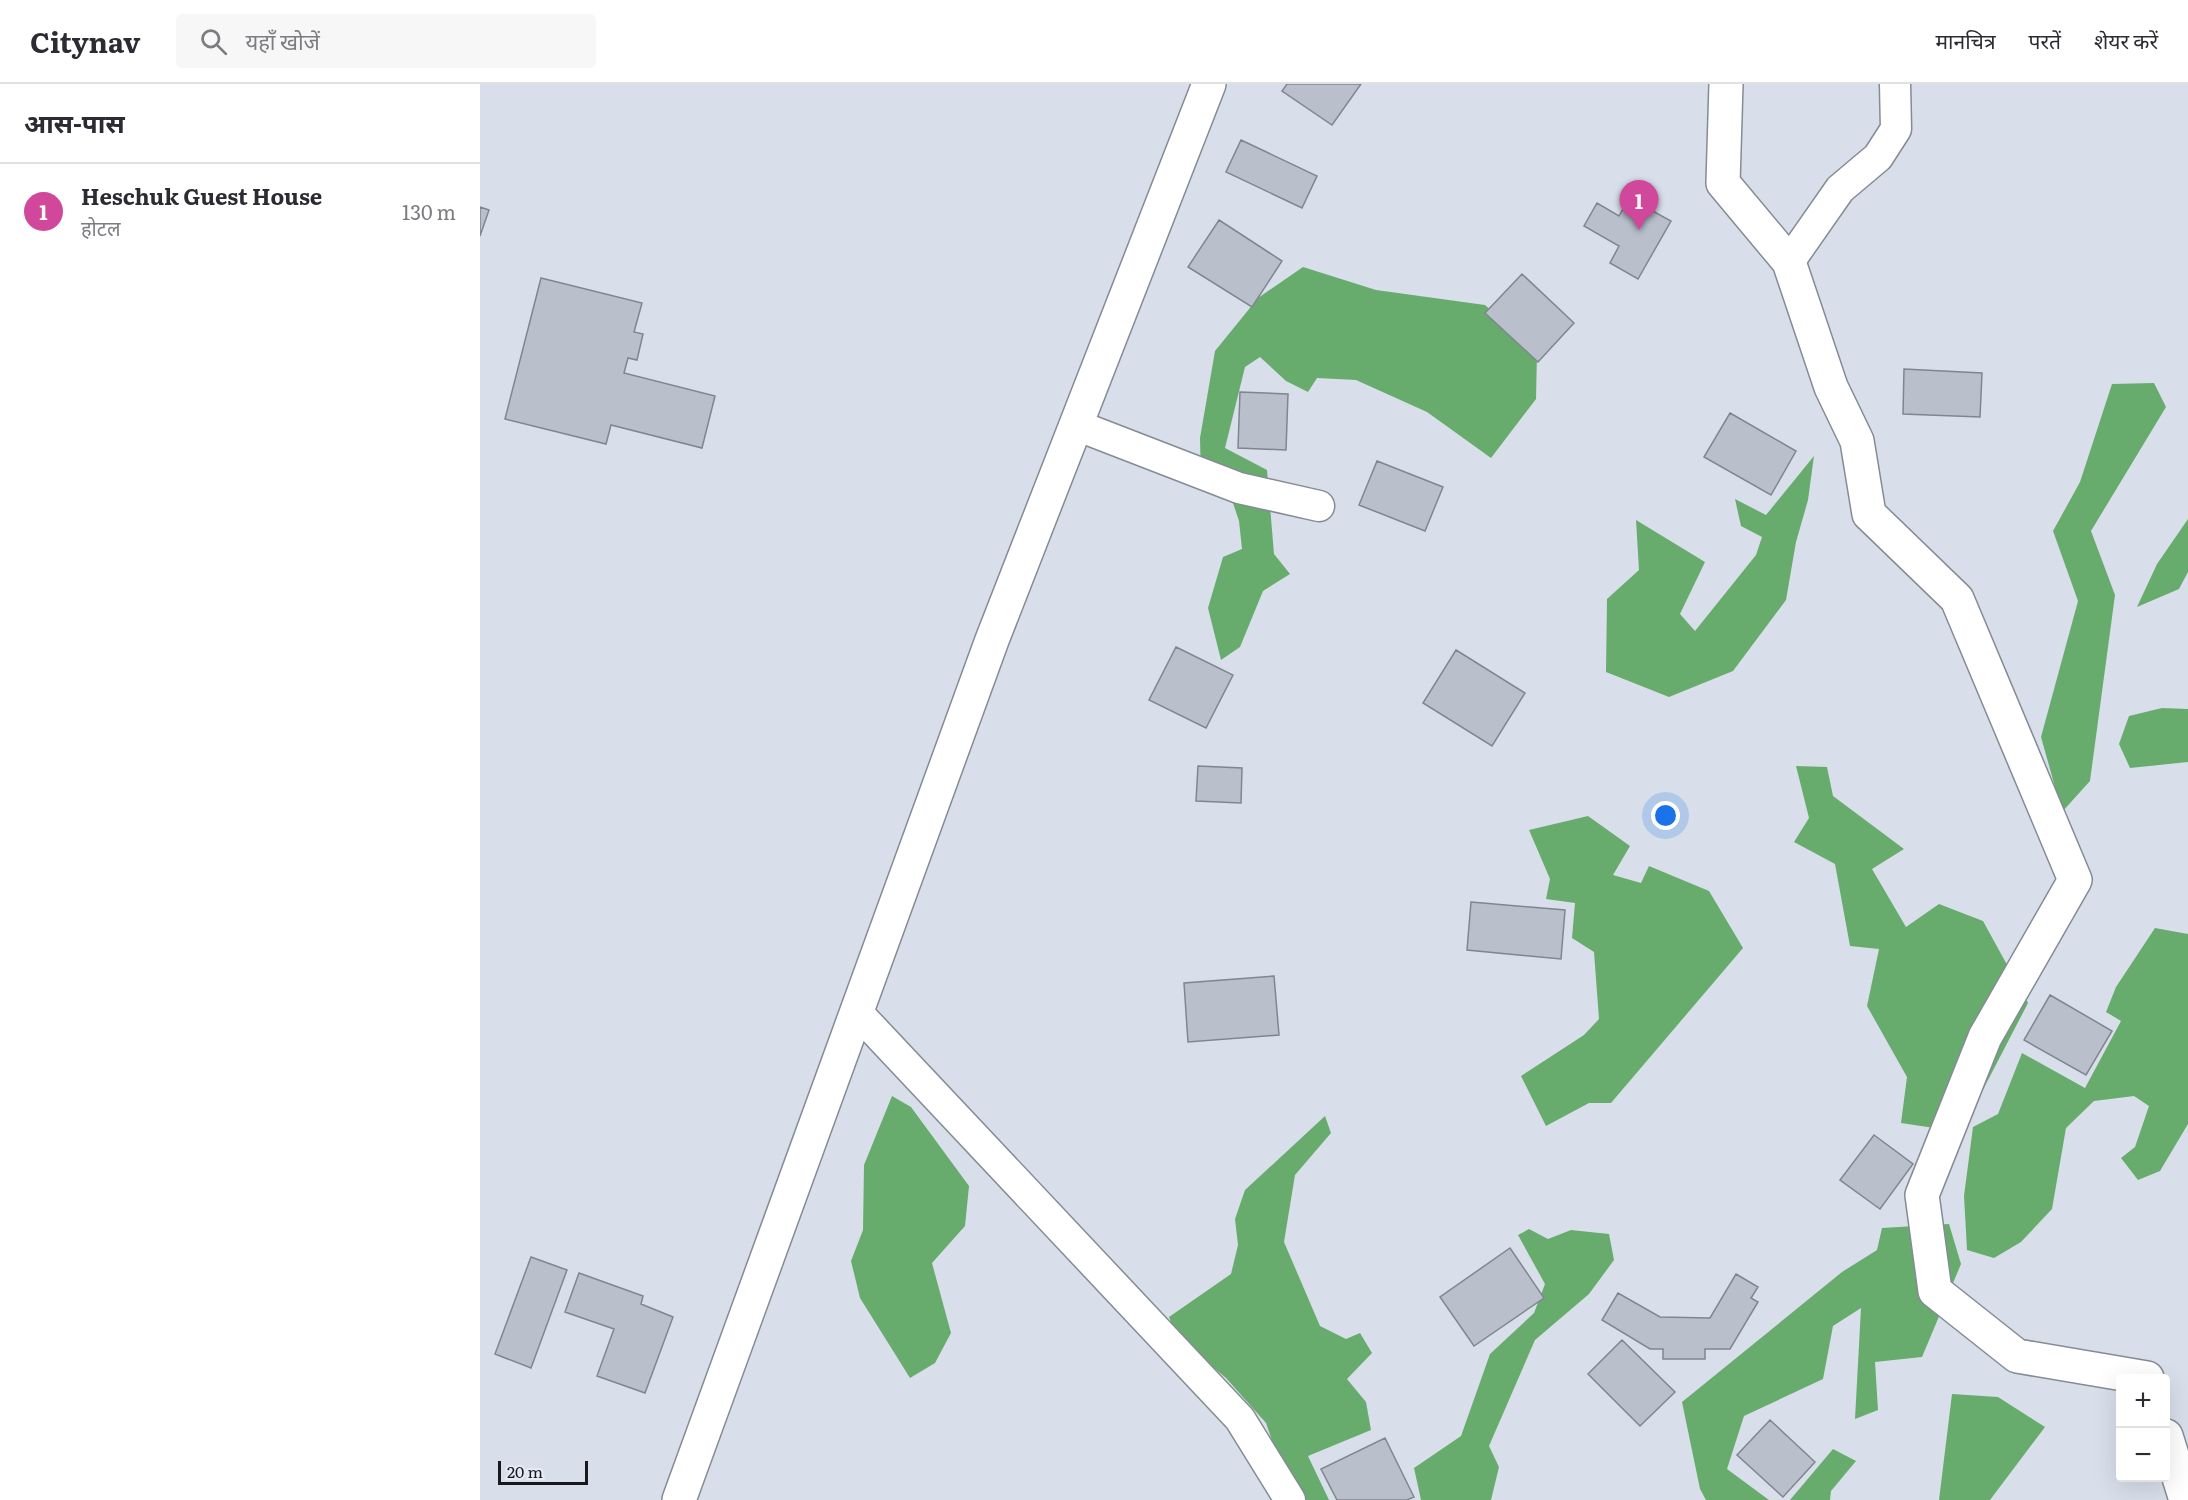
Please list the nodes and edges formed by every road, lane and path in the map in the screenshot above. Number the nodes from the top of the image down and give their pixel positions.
1 (1209, 84) edge
2 (1726, 84) edge
3 (1895, 84) edge
4 (1789, 262) junction
5 (1076, 425) junction
6 (1319, 506) dead end
7 (856, 1011) junction
8 (2123, 1374) edge
9 (2170, 1449) edge
10 (679, 1500) edge
11 (1290, 1500) edge
12 (2186, 1500) edge

1 - 5 main road
2 - 4 main road
3 - 4 street
4 - 8 main road
5 - 6 street
5 - 7 main road
7 - 10 main road
7 - 11 street
9 - 12 main road

